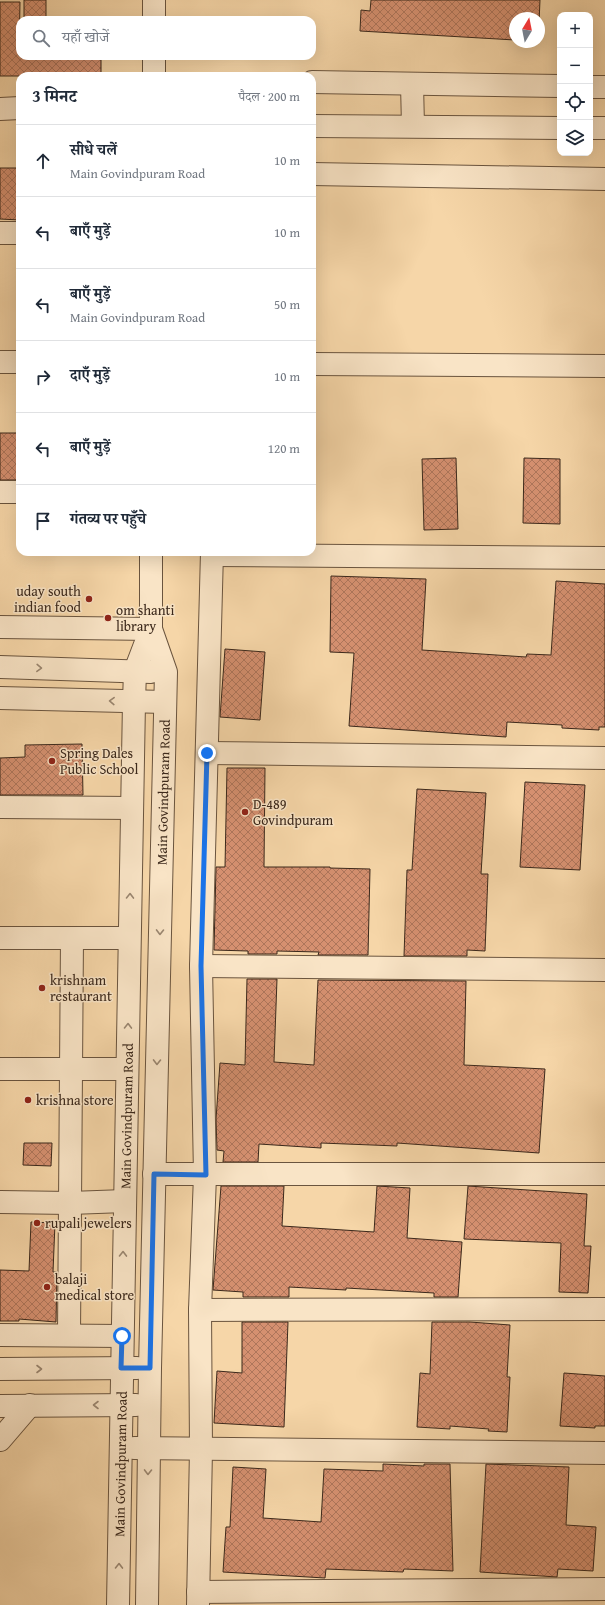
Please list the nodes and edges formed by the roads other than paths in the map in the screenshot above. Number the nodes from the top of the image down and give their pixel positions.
1 (154, 0) edge
2 (154, 16) edge
3 (154, 60) edge
4 (154, 72) edge
5 (316, 82) edge
6 (412, 84) junction
7 (557, 86) edge
8 (593, 87) edge
9 (605, 87) edge
10 (16, 108) edge
11 (0, 109) edge
12 (316, 126) edge
13 (413, 126) junction
14 (557, 128) edge
15 (593, 128) edge
16 (605, 128) edge
17 (316, 174) edge
18 (605, 179) edge
19 (16, 233) edge
20 (0, 234) edge
21 (0, 362) edge
22 (16, 362) edge
23 (316, 364) edge
24 (605, 366) edge
25 (0, 492) edge
26 (16, 492) edge
27 (316, 554) edge
28 (151, 556) edge
29 (212, 556) edge
30 (605, 558) edge
31 (0, 627) edge
32 (151, 630) junction
33 (0, 667) edge
34 (136, 671) junction
35 (166, 672) junction
36 (0, 698) edge
37 (134, 702) junction
38 (165, 702) junction
39 (207, 753) junction
40 (605, 758) edge
41 (0, 807) edge
42 (132, 808) junction
43 (0, 938) edge
44 (72, 938) junction
45 (129, 938) junction
46 (201, 966) junction
47 (605, 970) edge
48 (71, 1069) junction
49 (127, 1069) junction
50 (0, 1070) edge
51 (154, 1174) junction
52 (605, 1174) edge
53 (206, 1175) junction
54 (124, 1201) junction
55 (0, 1202) edge
56 (70, 1202) junction
57 (605, 1309) edge
58 (200, 1310) junction
59 (0, 1335) edge
60 (69, 1335) junction
61 (122, 1336) junction
62 (121, 1368) junction
63 (150, 1368) junction
64 (0, 1369) edge
65 (121, 1405) junction
66 (149, 1405) junction
67 (0, 1406) edge
68 (30, 1406) junction
69 (0, 1440) edge
70 (120, 1447) junction
71 (149, 1448) junction
72 (201, 1449) junction
73 (605, 1453) edge
74 (605, 1589) edge
75 (198, 1598) edge
76 (118, 1605) edge
77 (147, 1605) edge

1 - 2 street
3 - 4 street
5 - 6 street
6 - 7 street
6 - 13 street
8 - 9 street
10 - 11 street
12 - 13 street
13 - 14 street
15 - 16 street
17 - 18 street
19 - 20 street
21 - 22 street
23 - 24 street
25 - 26 street
27 - 30 street
28 - 32 street, Main Govindpuram Road
29 - 39 street
31 - 32 street
32 - 34 street, Main Govindpuram Road
32 - 35 street, Main Govindpuram Road
33 -> 34 street
34 - 35 street
34 - 37 street, Main Govindpuram Road
35 - 38 street, Main Govindpuram Road
37 -> 36 street
37 - 38 street
37 - 42 street, Main Govindpuram Road
38 -> 51 street, Main Govindpuram Road
39 - 40 street
39 - 46 street
41 - 42 street
45 -> 42 street, Main Govindpuram Road
43 - 44 street
44 - 45 street
44 - 48 street
49 -> 45 street, Main Govindpuram Road
46 - 47 street
46 - 53 street
48 - 49 street
48 - 50 street
48 - 56 street
49 - 54 street, Main Govindpuram Road
51 - 53 street
51 - 63 street, Main Govindpuram Road
52 - 53 street
53 - 58 street
54 - 56 street
61 -> 54 street, Main Govindpuram Road
55 - 56 street
56 - 60 street
57 - 58 street
58 - 72 street
59 - 60 street
60 - 61 street
61 - 62 street, Main Govindpuram Road
62 - 63 street
64 -> 62 street
62 - 65 street, Main Govindpuram Road
63 - 66 street, Main Govindpuram Road
65 - 66 street
65 -> 68 street
65 - 70 street, Main Govindpuram Road
66 - 71 street, Main Govindpuram Road
67 - 68 street
68 - 69 street
70 - 71 street
76 -> 70 street, Main Govindpuram Road
71 - 72 street
71 -> 77 street, Main Govindpuram Road
72 - 73 street
72 - 75 street
74 - 75 street

